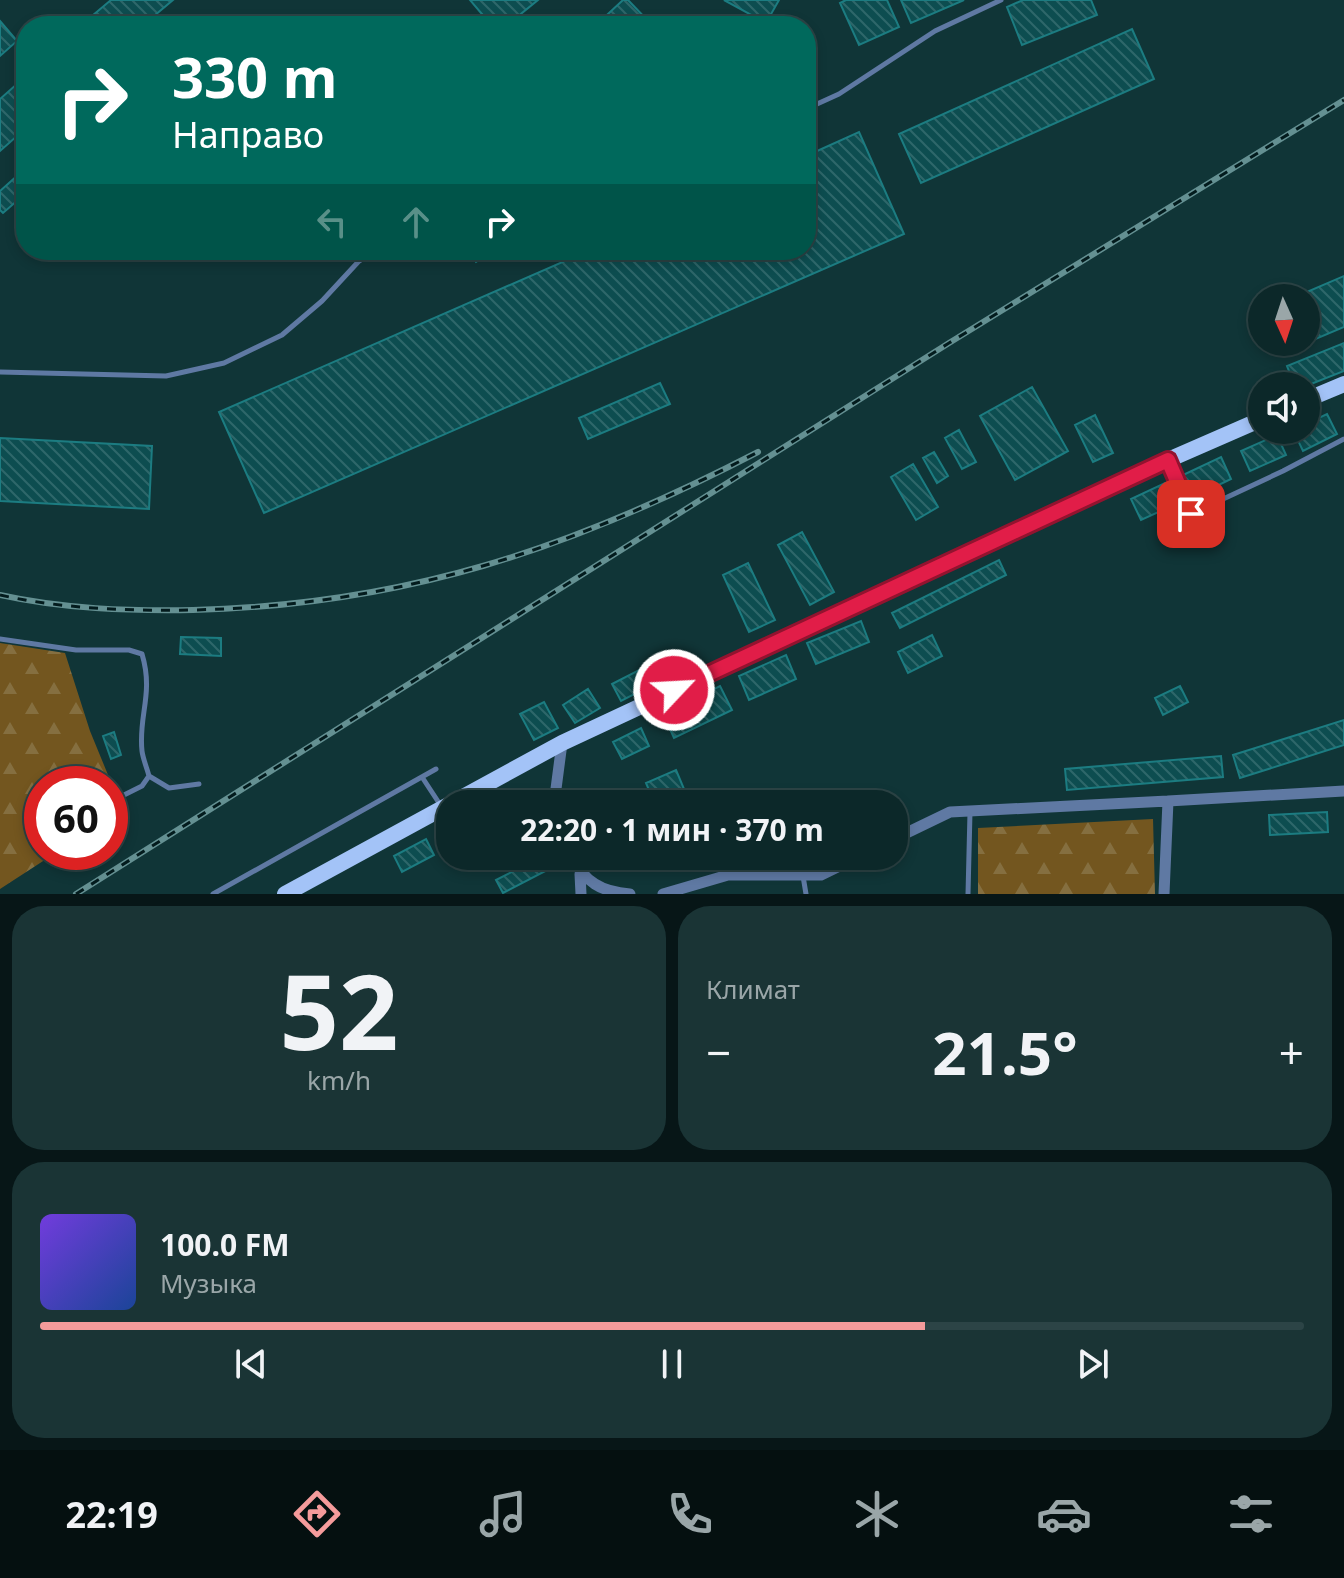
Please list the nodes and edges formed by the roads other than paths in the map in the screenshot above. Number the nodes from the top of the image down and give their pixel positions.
1 (1001, 0) edge
2 (816, 104) edge
3 (361, 260) edge
4 (0, 372) edge
5 (1344, 384) edge
6 (1320, 394) edge
7 (1248, 425) edge
8 (1344, 439) edge
9 (1168, 460) junction
10 (0, 639) edge
11 (562, 743) junction
12 (436, 769) dead end
13 (149, 776) junction
14 (422, 777) junction
15 (199, 784) dead end
16 (476, 790) edge
17 (556, 790) edge
18 (1344, 791) edge
19 (128, 793) edge
20 (436, 798) edge
21 (1168, 801) junction
22 (970, 811) junction
23 (436, 812) edge
24 (908, 832) edge
25 (578, 870) edge
26 (831, 870) edge
27 (580, 874) junction
28 (803, 875) junction
29 (213, 894) edge
30 (285, 894) edge
31 (581, 894) edge
32 (630, 894) edge
33 (663, 894) edge
34 (806, 894) edge
35 (968, 894) edge
36 (1164, 894) edge

1 - 2 lane
3 - 4 lane
5 - 6 main road
7 - 9 main road
8 - 9 lane
9 - 11 main road
10 - 13 lane
11 - 16 main road
11 - 17 street
12 - 14 lane
13 - 15 lane
13 - 19 lane
14 - 20 lane
14 - 29 lane
18 - 21 street
21 - 22 street
21 - 36 street
22 - 24 street
22 - 35 lane
23 - 30 main road
25 - 27 street
26 - 28 street
27 - 31 street
27 - 32 street
28 - 33 street
28 - 34 lane

